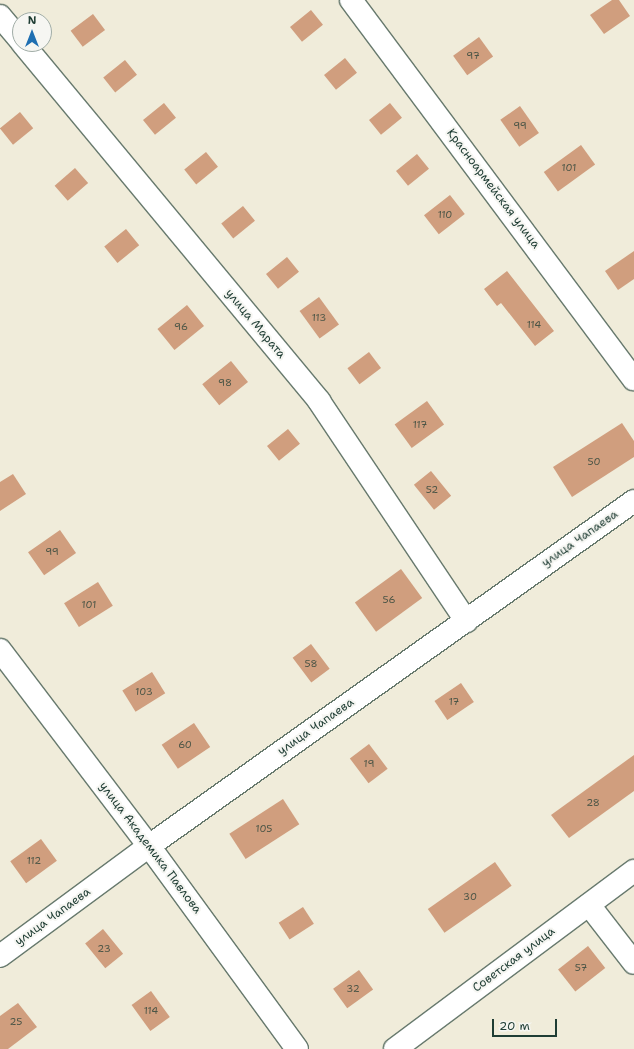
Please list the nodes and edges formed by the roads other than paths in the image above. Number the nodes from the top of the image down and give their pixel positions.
1 (351, 0) edge
2 (0, 16) edge
3 (12, 30) edge
4 (30, 52) edge
5 (634, 379) edge
6 (634, 501) edge
7 (466, 621) junction
8 (0, 650) edge
9 (149, 846) junction
10 (634, 871) edge
11 (589, 905) junction
12 (0, 956) edge
13 (634, 963) edge
14 (297, 1049) edge
15 (395, 1049) edge

1 - 5 street, Красноармейская улица
2 - 3 street
4 - 7 street, улица Марата
6 - 7 street, улица Чапаева
7 - 9 street, улица Чапаева
8 - 9 street, улица Академика Павлова
9 - 12 street, улица Чапаева
9 - 14 street, улица Академика Павлова
10 - 11 street, Советская улица
11 - 13 street
11 - 15 street, Советская улица

